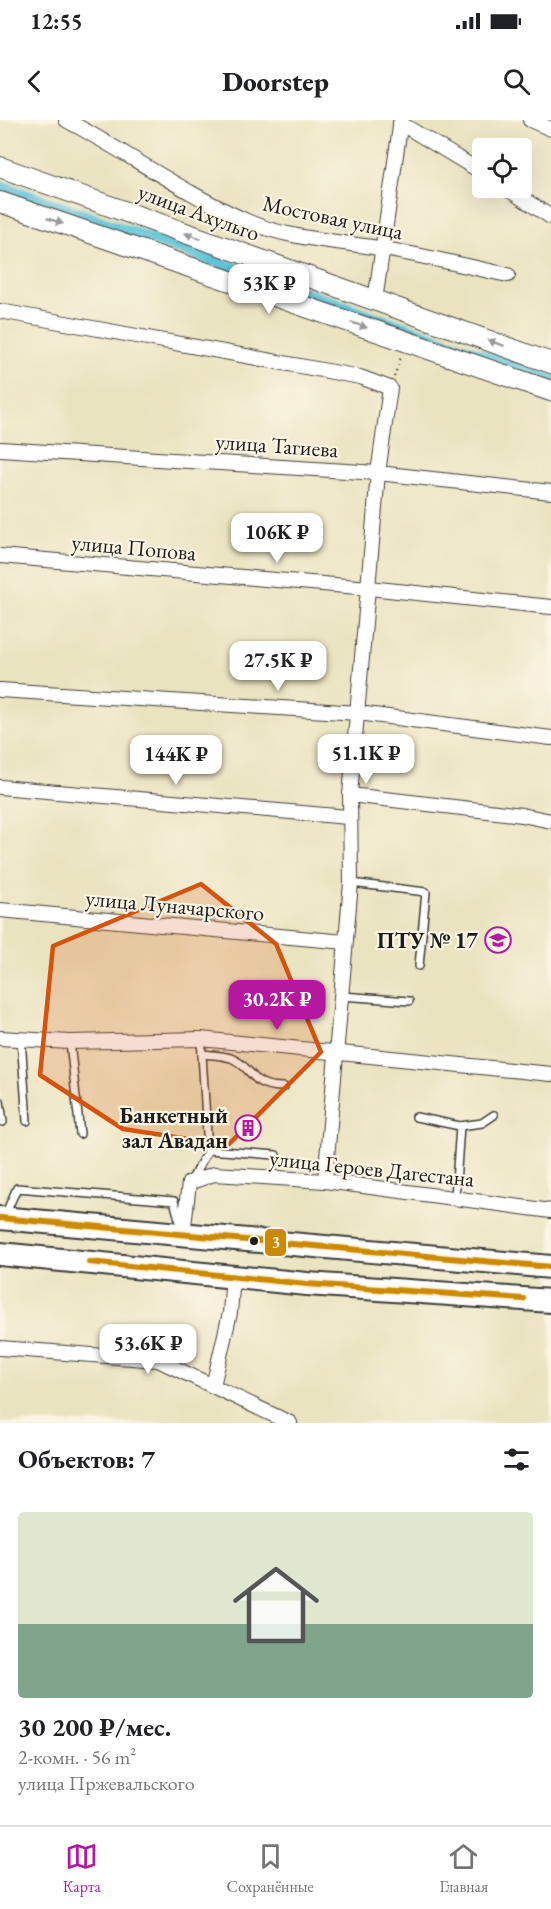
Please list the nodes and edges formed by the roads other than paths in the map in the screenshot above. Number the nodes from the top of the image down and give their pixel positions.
1 (66, 120) edge
2 (530, 120) edge
3 (400, 122) edge
4 (551, 129) edge
5 (472, 166) edge
6 (0, 167) edge
7 (522, 198) edge
8 (0, 202) edge
9 (551, 217) edge
10 (384, 249) junction
11 (508, 275) dead end
12 (375, 301) junction
13 (0, 311) edge
14 (551, 363) edge
15 (551, 391) edge
16 (0, 448) edge
17 (378, 473) junction
18 (551, 492) edge
19 (0, 556) edge
20 (369, 588) junction
21 (551, 607) edge
22 (0, 690) edge
23 (358, 713) junction
24 (551, 738) edge
25 (0, 786) edge
26 (350, 795) junction
27 (348, 817) junction
28 (551, 821) edge
29 (351, 883) junction
30 (0, 910) edge
31 (345, 942) junction
32 (419, 966) dead end
33 (342, 996) junction
34 (409, 1001) dead end
35 (0, 1038) edge
36 (21, 1039) junction
37 (201, 1039) junction
38 (70, 1042) junction
39 (336, 1053) junction
40 (202, 1054) junction
41 (551, 1074) edge
42 (284, 1087) dead end
43 (0, 1101) edge
44 (494, 1115) dead end
45 (416, 1117) dead end
46 (27, 1121) dead end
47 (3, 1122) dead end
48 (460, 1126) junction
49 (80, 1134) dead end
50 (208, 1150) junction
51 (276, 1155) dead end
52 (325, 1181) junction
53 (189, 1183) junction
54 (455, 1197) junction
55 (551, 1211) edge
56 (2, 1218) edge
57 (183, 1235) junction
58 (0, 1254) edge
59 (48, 1258) junction
60 (0, 1261) edge
61 (551, 1266) edge
62 (233, 1276) junction
63 (551, 1301) edge
64 (0, 1348) edge
65 (213, 1386) junction
66 (291, 1423) edge

1 - 10 street, Мостовая улица
2 - 4 street
3 - 5 street
3 - 10 street
12 -> 6 main road, улица Ахульго
7 - 9 street
8 -> 15 main road
10 - 11 street, Мостовая улица
10 - 12 street
14 -> 12 main road, улица Ахульго
13 - 17 street
16 - 17 street, улица Тагиева
17 - 18 street, улица Тагиева
17 - 20 street
19 - 20 street, улица Попова
20 - 21 street, улица Попова
20 - 23 street
22 - 23 street
23 - 24 street
23 - 26 street
25 - 27 street
26 - 27 street
26 - 28 street
27 - 29 street
29 - 31 street
29 - 32 lane
30 - 31 street, улица Луначарского
31 - 33 street
33 - 34 lane
33 - 39 street
35 - 36 street
36 - 38 street
36 - 46 lane
37 - 38 street
37 - 39 street
37 - 40 lane
38 - 49 lane
39 - 41 street
39 - 52 street
40 - 42 lane
40 - 50 lane
43 - 47 lane
44 - 48 lane
45 - 48 lane
48 - 54 lane
50 - 51 lane
50 - 53 lane
52 - 53 street, улица Героев Дагестана
52 - 54 street, улица Героев Дагестана
53 - 57 street
54 - 55 street, улица Героев Дагестана
56 - 57 main road
56 - 57 lane
57 - 61 main road
58 - 59 main road
59 - 60 main road
59 - 62 main road
62 - 63 main road
62 - 65 street
64 - 65 street
65 - 66 street

